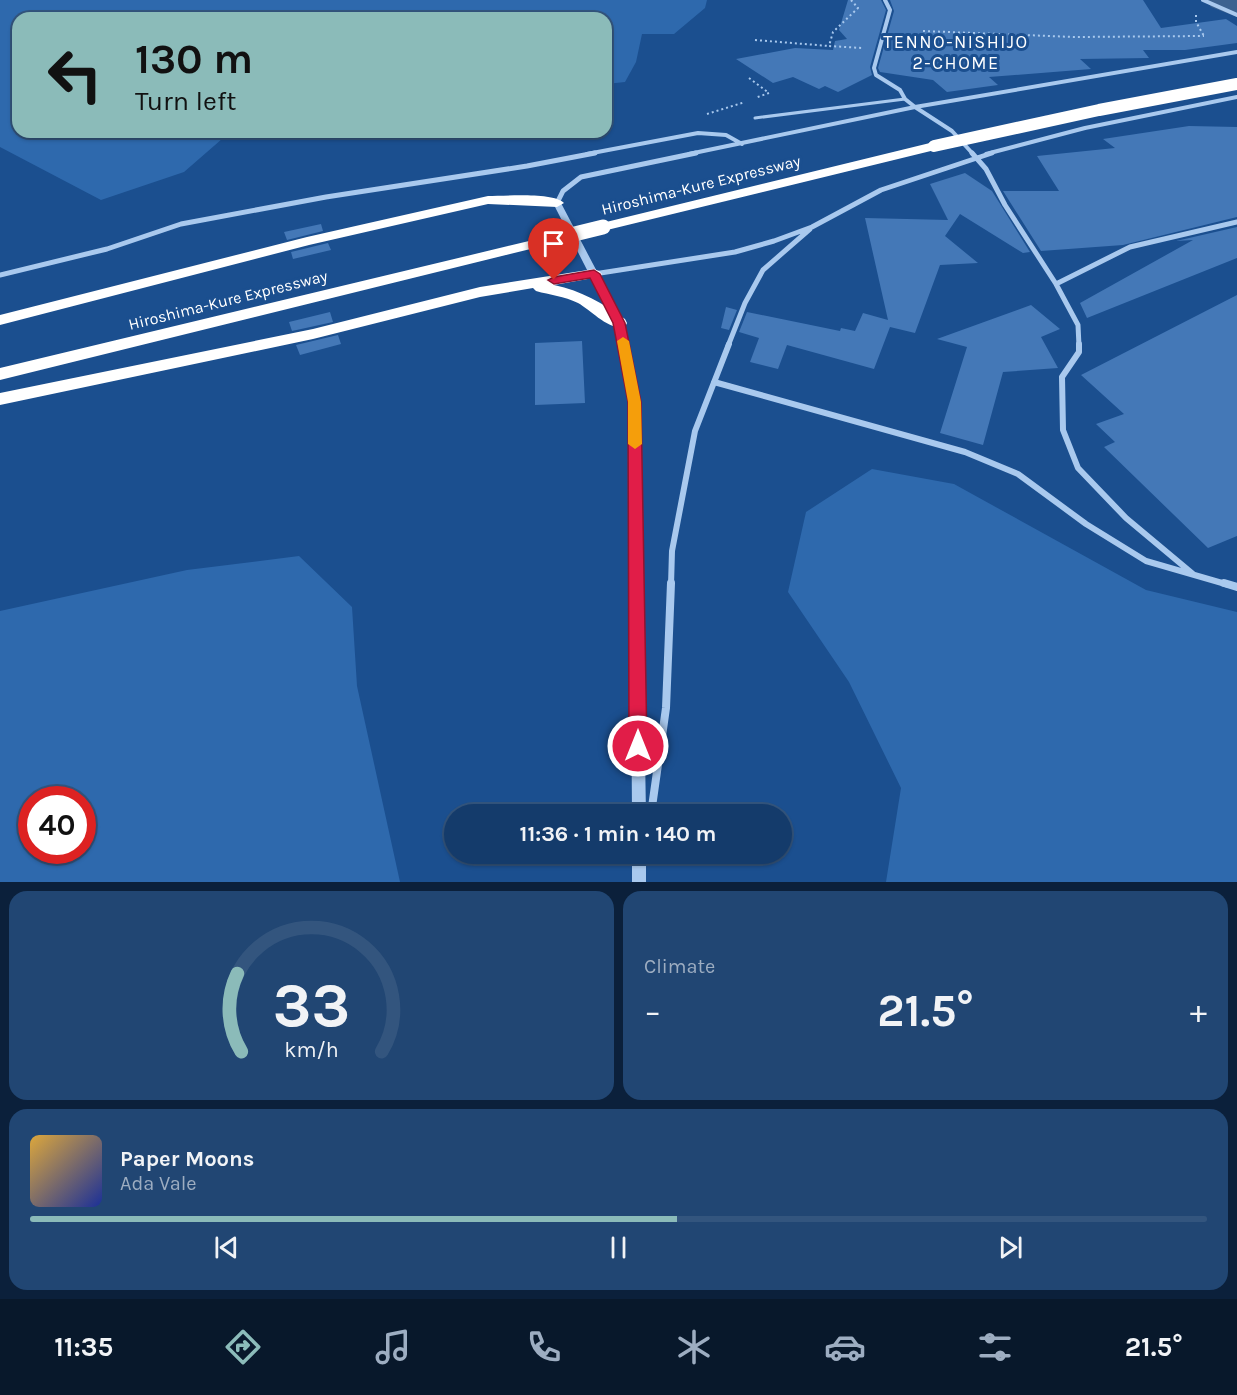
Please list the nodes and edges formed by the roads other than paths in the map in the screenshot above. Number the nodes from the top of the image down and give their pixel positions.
1 (885, 0) edge
2 (1205, 1) edge
3 (1237, 15) edge
4 (1237, 52) edge
5 (1237, 84) edge
6 (1237, 97) edge
7 (905, 99) junction
8 (915, 107) junction
9 (755, 118) dead end
10 (742, 144) junction
11 (976, 157) junction
12 (557, 203) junction
13 (1237, 222) edge
14 (812, 227) junction
15 (594, 274) junction
16 (0, 275) edge
17 (1056, 284) junction
18 (514, 286) junction
19 (0, 320) edge
20 (619, 323) junction
21 (0, 374) edge
22 (714, 382) junction
23 (0, 399) edge
24 (1193, 574) junction
25 (1237, 587) edge
26 (639, 804) edge
27 (652, 804) edge
28 (640, 864) edge
29 (644, 864) edge
30 (641, 882) edge

1 - 7 street
2 - 3 street
4 - 8 street
5 - 21 highway, Hiroshima-Kure Expressway, bridge
6 - 11 street
7 - 8 street
7 - 9 lane
8 - 10 street
8 - 11 street
10 - 12 street
10 - 16 street
11 - 14 street
11 - 17 street
12 - 15 street
12 - 19 highway
13 - 17 street
14 - 15 street
14 - 22 street
15 - 18 highway
15 - 20 street
17 - 24 street
18 - 20 highway
18 - 23 highway
20 - 26 street
22 - 24 street
22 - 27 street
24 - 25 street
28 - 30 street
29 - 30 street

